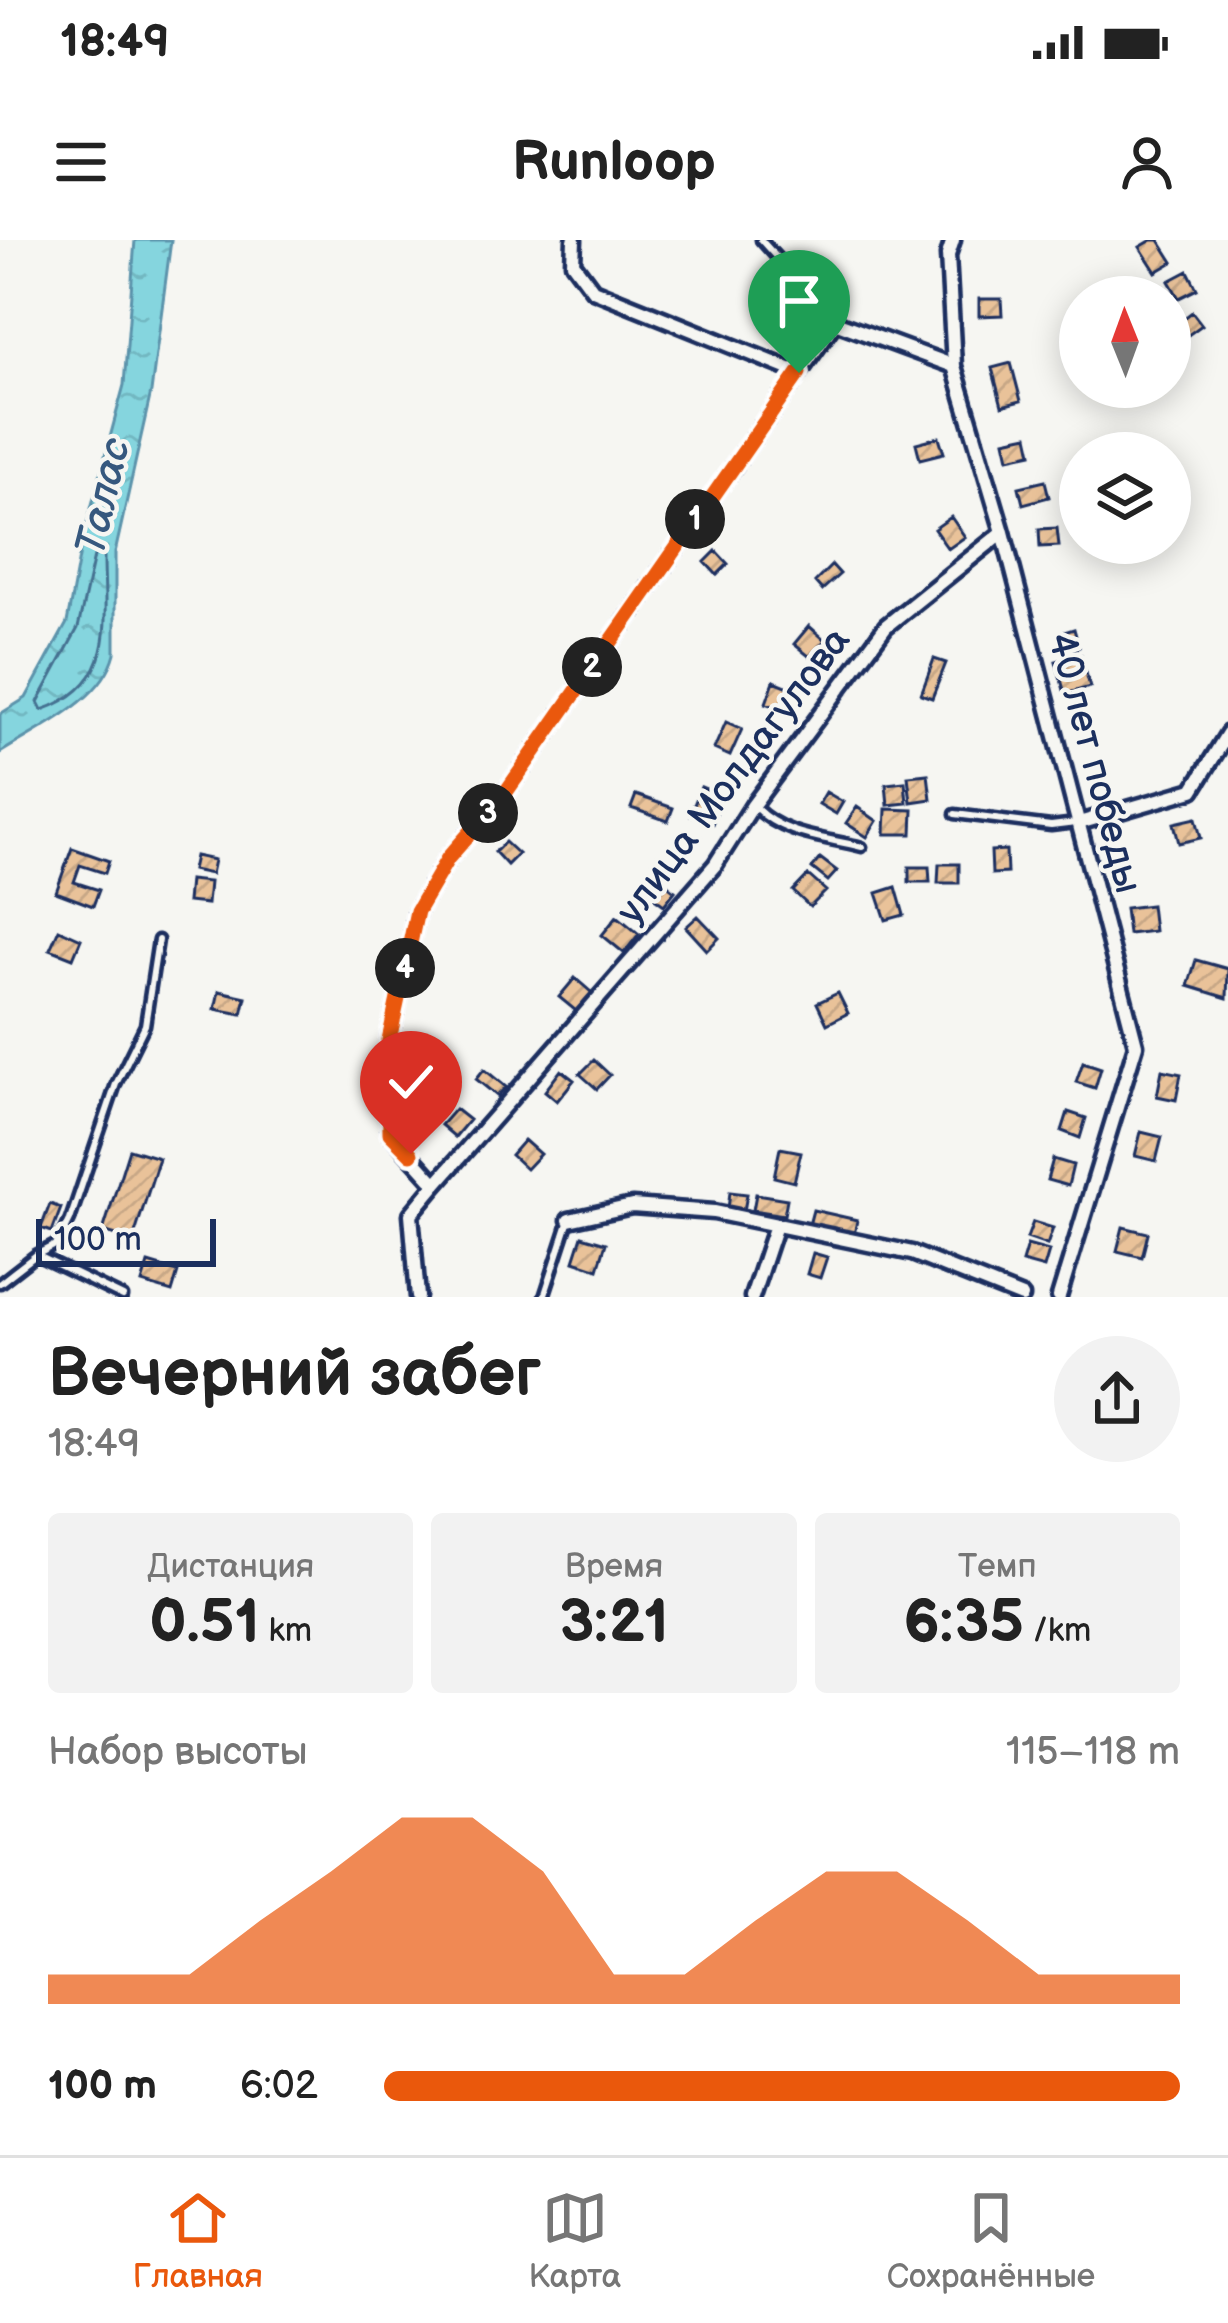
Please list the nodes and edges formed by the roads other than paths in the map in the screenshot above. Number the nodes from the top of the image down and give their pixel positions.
1 (574, 240) edge
2 (761, 240) edge
3 (953, 240) edge
4 (835, 322) junction
5 (954, 366) junction
6 (799, 373) junction
7 (1004, 532) junction
8 (1228, 734) edge
9 (753, 805) junction
10 (955, 814) dead end
11 (1079, 823) junction
12 (862, 847) dead end
13 (158, 940) dead end
14 (436, 1184) junction
15 (569, 1220) joint
16 (776, 1226) junction
17 (36, 1256) junction
18 (0, 1283) edge
19 (123, 1297) edge
20 (418, 1297) edge
21 (544, 1297) edge
22 (752, 1297) edge
23 (1022, 1297) edge
24 (1059, 1297) edge

1 - 6 street
2 - 4 lane
3 - 5 street, 40 лет победы
4 - 5 street
4 - 6 street
5 - 7 street, 40 лет победы
6 - 14 street
7 - 9 street, улица Молдагулова
7 - 11 street, 40 лет победы
8 - 11 street
9 - 12 lane
9 - 14 street, улица Молдагулова
10 - 11 lane
11 - 24 street, 40 лет победы
13 - 17 lane
14 - 20 street, улица Молдагулова
15 - 16 street
15 - 21 lane
16 - 22 street
16 - 23 street
17 - 18 lane
17 - 19 lane

